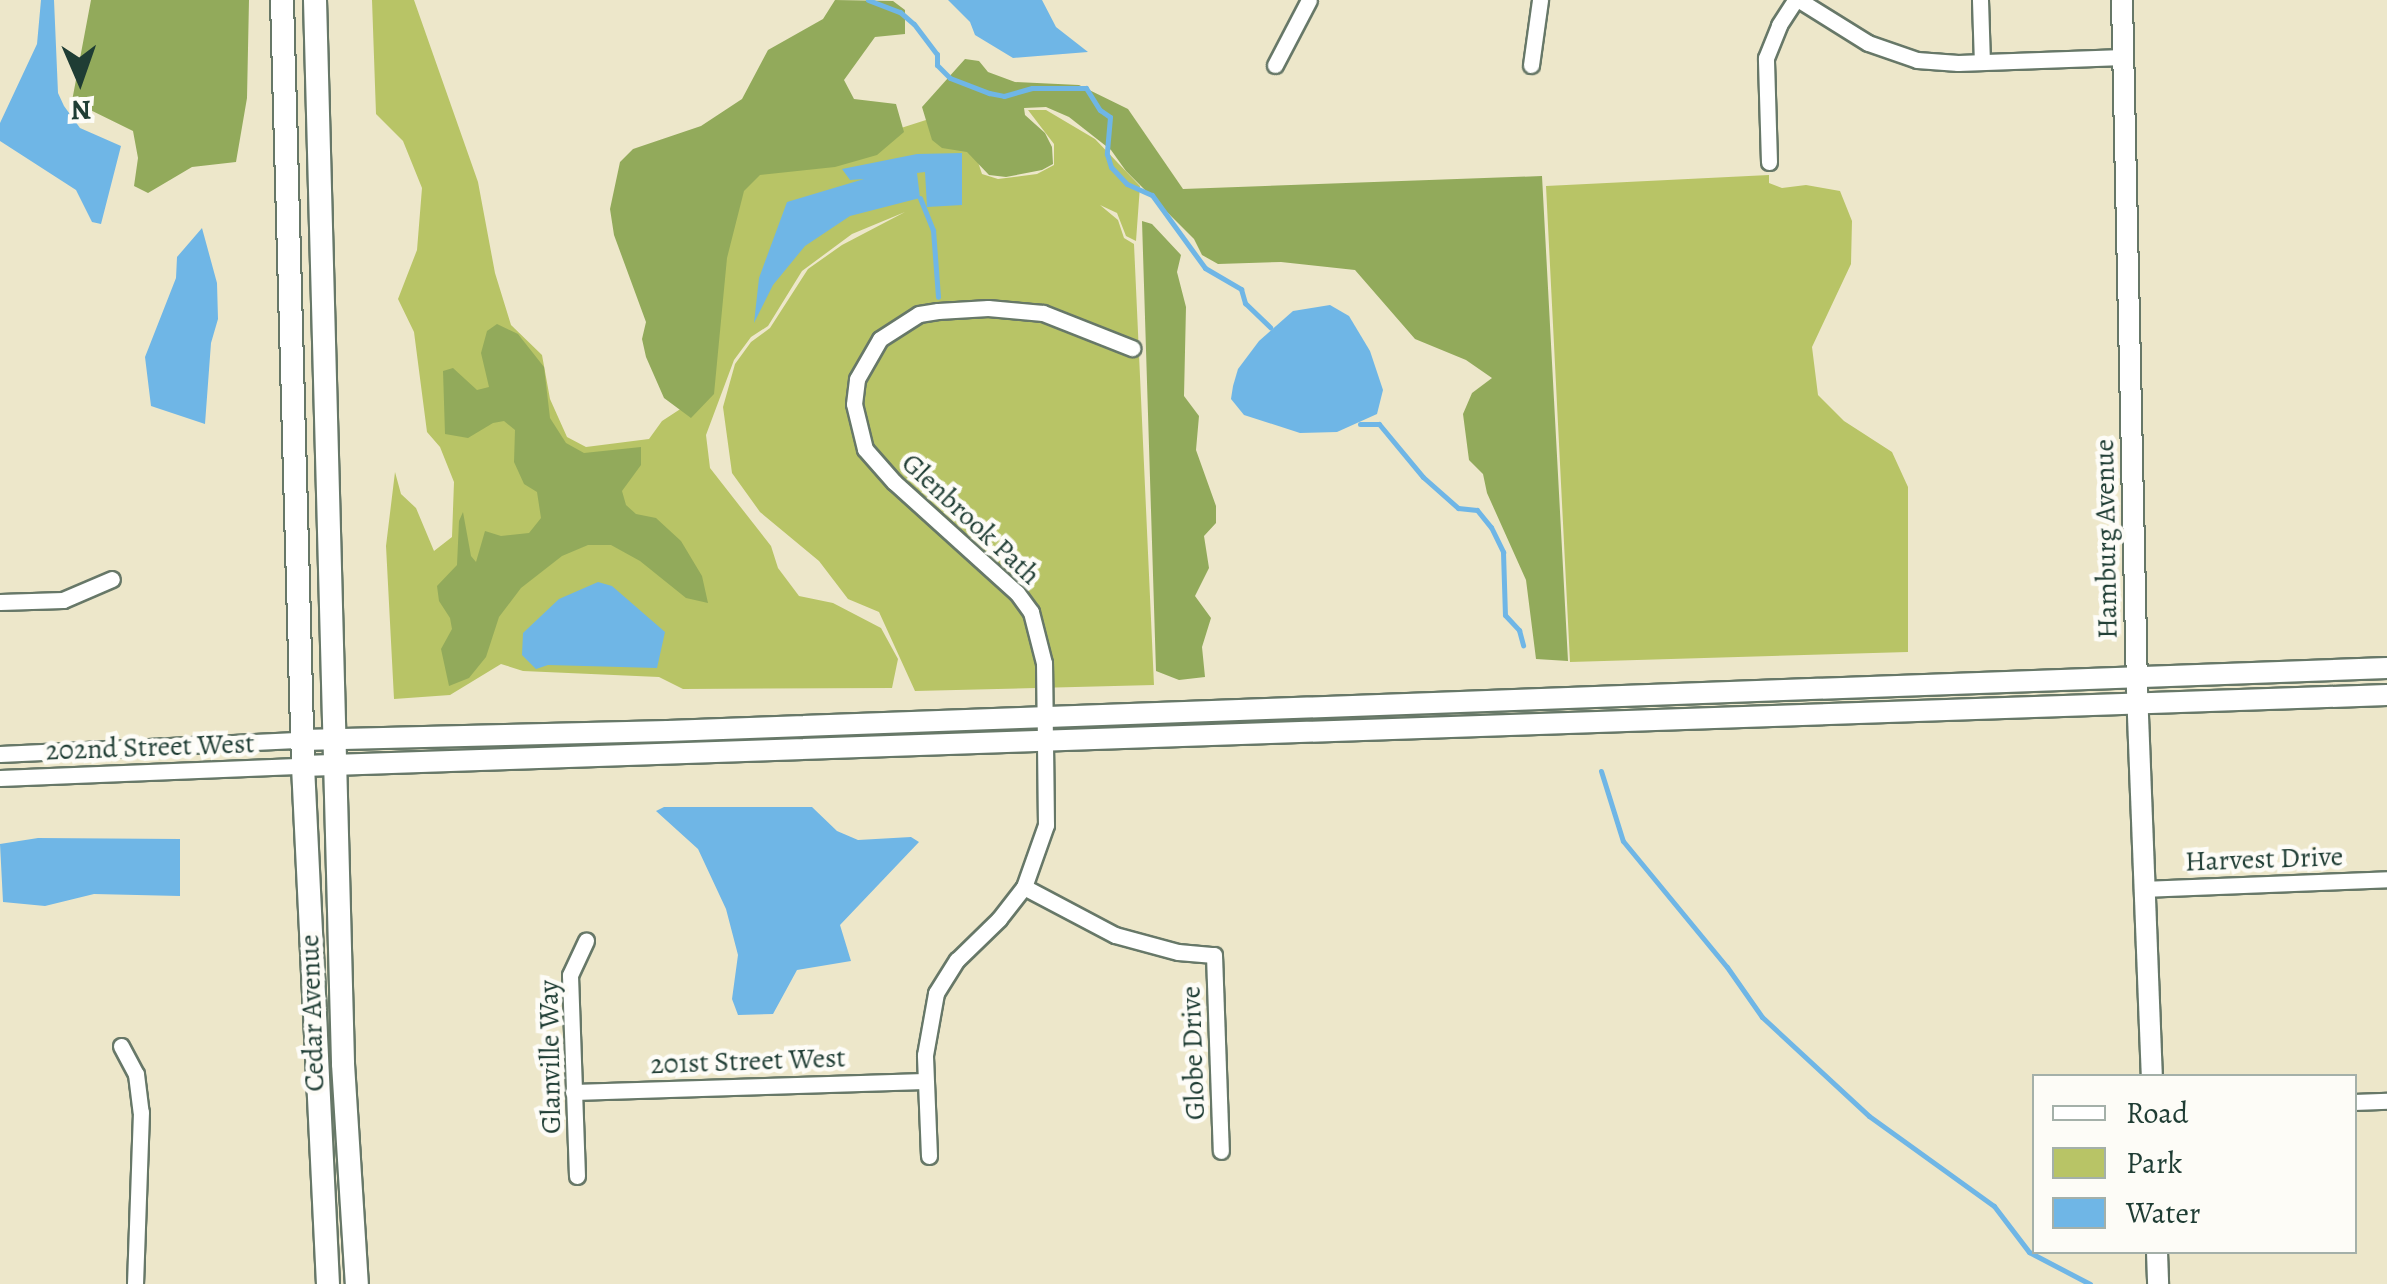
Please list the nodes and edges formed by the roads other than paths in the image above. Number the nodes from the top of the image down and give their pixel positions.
1 (282, 0) edge
2 (315, 0) edge
3 (1309, 0) edge
4 (1540, 0) edge
5 (1797, 0) edge
6 (1980, 0) edge
7 (2122, 0) edge
8 (2123, 57) junction
9 (1982, 62) junction
10 (1275, 65) dead end
11 (1531, 65) dead end
12 (1769, 162) dead end
13 (1132, 348) dead end
14 (112, 579) dead end
15 (0, 602) edge
16 (2387, 668) edge
17 (2137, 690) junction
18 (2387, 694) edge
19 (1046, 715) junction
20 (302, 740) junction
21 (334, 740) junction
22 (1047, 742) junction
23 (0, 754) edge
24 (303, 766) junction
25 (334, 766) junction
26 (0, 778) edge
27 (2387, 879) edge
28 (1024, 886) junction
29 (2143, 889) junction
30 (586, 940) dead end
31 (122, 1046) dead end
32 (2152, 1074) edge
33 (925, 1081) junction
34 (573, 1092) junction
35 (2387, 1101) edge
36 (2357, 1102) edge
37 (1221, 1151) dead end
38 (928, 1156) dead end
39 (577, 1176) dead end
40 (2157, 1254) edge
41 (135, 1284) edge
42 (328, 1284) edge
43 (357, 1284) edge
44 (2158, 1284) edge

1 - 20 main road, Cedar Avenue
2 - 21 main road, Cedar Avenue
3 - 10 street
4 - 11 street
5 - 9 street
5 - 12 street
6 - 9 street
7 - 8 main road, Hamburg Avenue
8 - 9 street
8 - 17 main road, Hamburg Avenue
13 - 19 street, Glenbrook Path
14 - 15 street
16 - 17 main road
17 - 18 main road
17 - 19 main road
17 - 22 main road
17 - 29 main road, Hamburg Avenue
19 - 21 main road
19 - 22 street, Glenbrook Path
20 - 21 main road
20 - 23 street, 202nd Street West
20 - 24 main road, Cedar Avenue
21 - 25 main road, Cedar Avenue
22 - 25 main road
22 - 28 street, Glenbrook Path
24 - 25 main road
24 - 26 street, 202nd Street West
24 - 42 main road, Cedar Avenue
25 - 43 main road, Cedar Avenue
27 - 29 street, Harvest Drive
28 - 33 street, Glenbrook Path
28 - 37 street, Globe Drive
29 - 32 main road, Hamburg Avenue
30 - 34 street, Glanville Way
31 - 41 street
33 - 34 street, 201st Street West
33 - 38 street, Glenbrook Path
34 - 39 street, Glanville Way
35 - 36 street
40 - 44 main road

